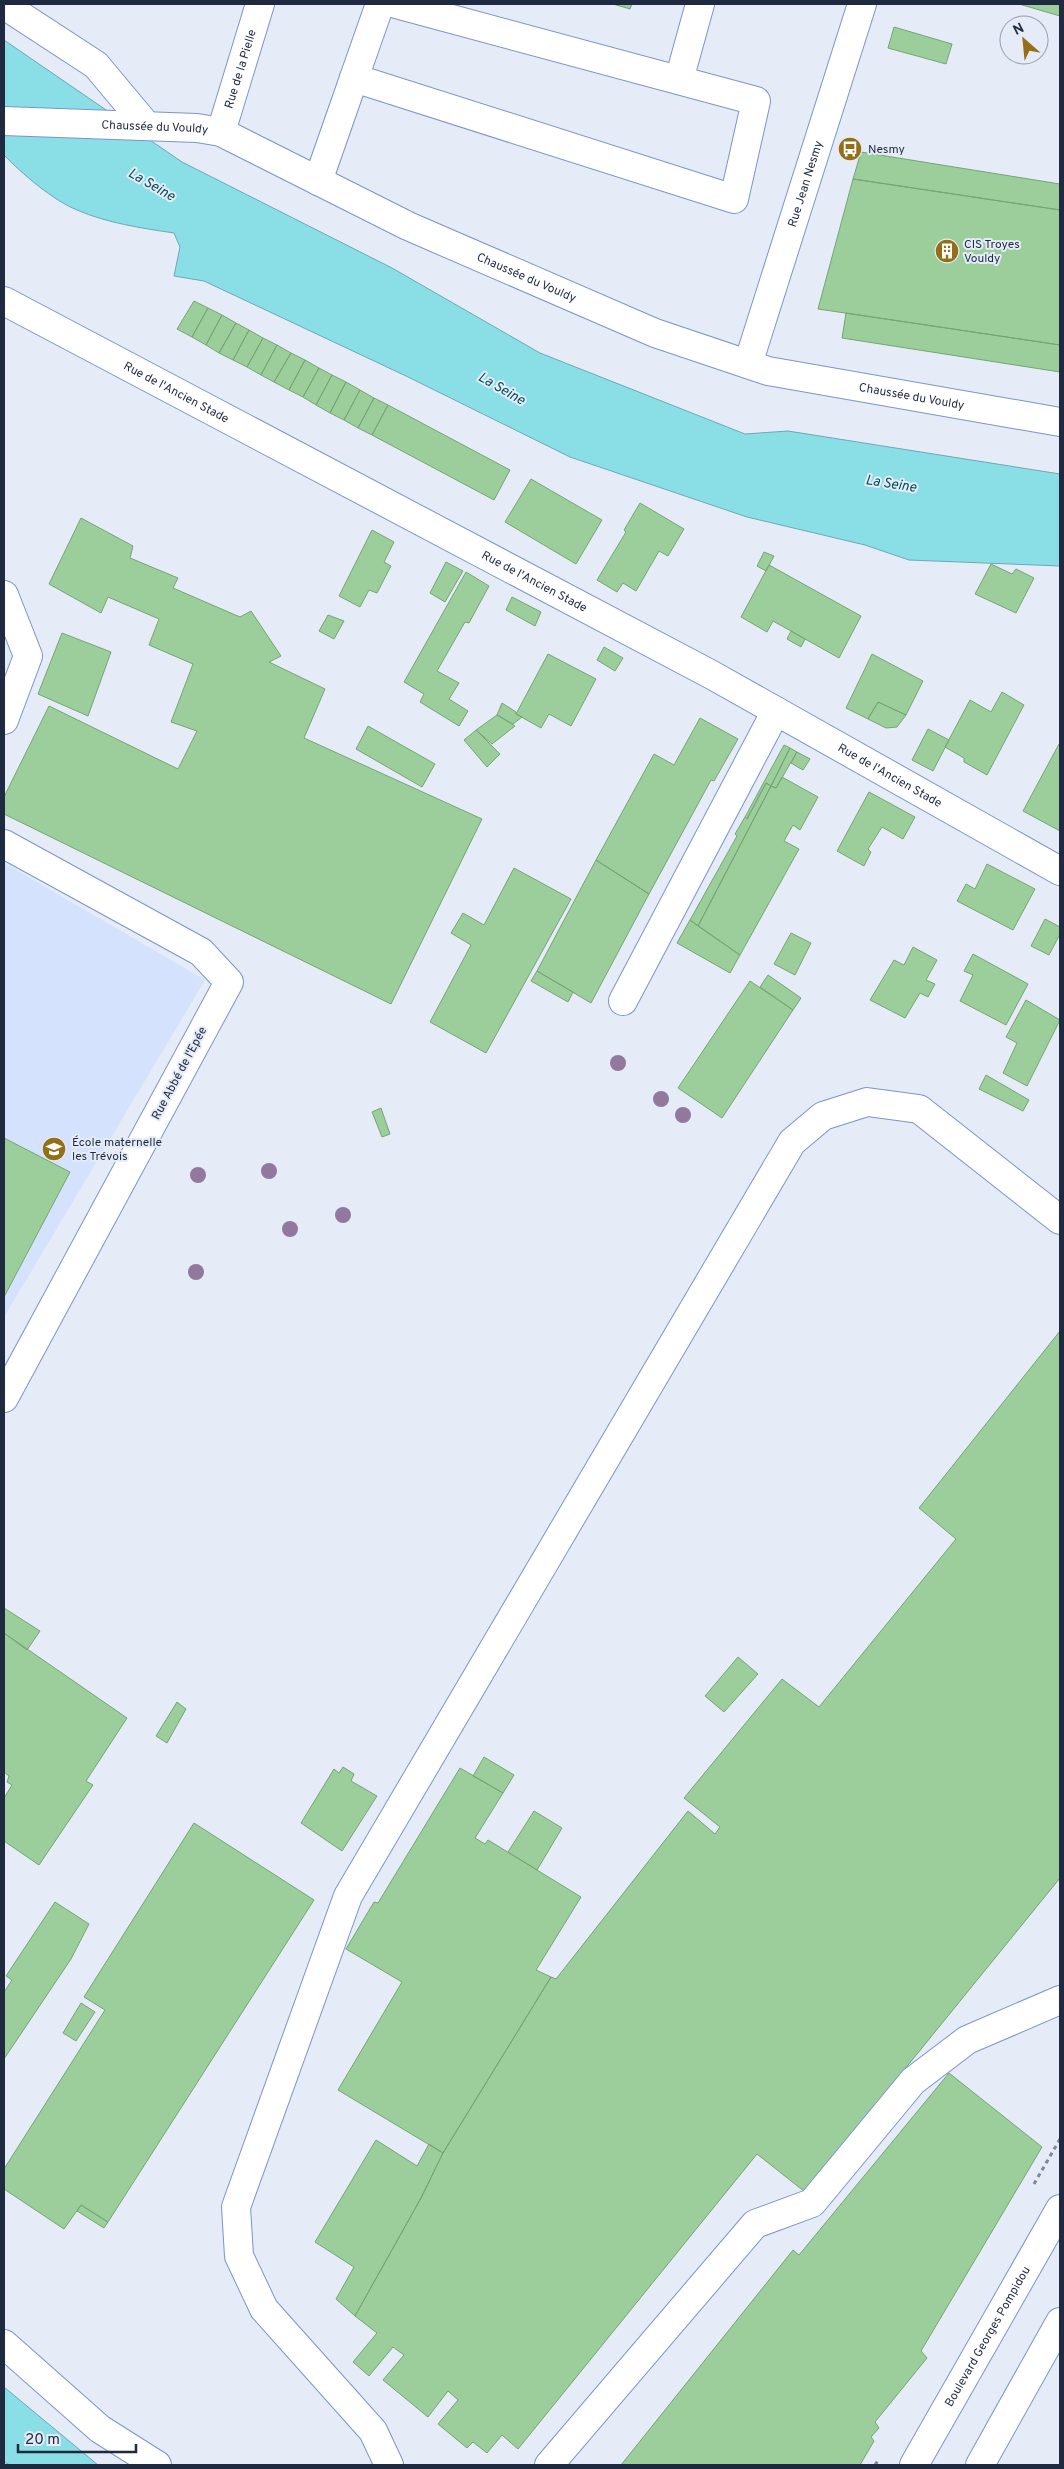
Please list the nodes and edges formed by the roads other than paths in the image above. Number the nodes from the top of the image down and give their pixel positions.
1 (260, 4) edge
2 (380, 4) edge
3 (396, 4) edge
4 (700, 4) edge
5 (862, 4) edge
6 (4, 5) edge
7 (354, 78) junction
8 (679, 80) junction
9 (4, 122) edge
10 (139, 126) junction
11 (221, 132) junction
12 (318, 181) junction
13 (4, 301) edge
14 (748, 364) junction
15 (1060, 422) edge
16 (4, 594) edge
17 (776, 711) junction
18 (4, 720) edge
19 (4, 844) edge
20 (1060, 871) edge
21 (623, 1000) dead end
22 (1060, 1220) edge
23 (4, 1398) edge
24 (1060, 2000) edge
25 (1060, 2209) edge
26 (1060, 2322) edge
27 (4, 2344) edge
28 (157, 2465) edge
29 (389, 2465) edge
30 (549, 2465) edge
31 (914, 2465) edge
32 (981, 2465) edge

1 - 11 street, Rue de la Pielle
2 - 7 street
3 - 8 street
4 - 8 street
5 - 14 street, Rue Jean Nesmy
6 - 10 street
7 - 8 street
7 - 12 street
9 - 10 street, Chaussée du Vouldy
10 - 11 street, Chaussée du Vouldy
11 - 12 street, Chaussée du Vouldy
12 - 14 street, Chaussée du Vouldy
13 - 17 street, Rue de l'Ancien Stade
14 - 15 street, Chaussée du Vouldy
16 - 18 street
17 - 20 street, Rue de l'Ancien Stade
17 - 21 street
19 - 23 street, Rue Abbé de l'Epée
22 - 29 street
24 - 30 street
25 - 31 street, Boulevard Georges Pompidou
26 - 32 street
27 - 28 street

